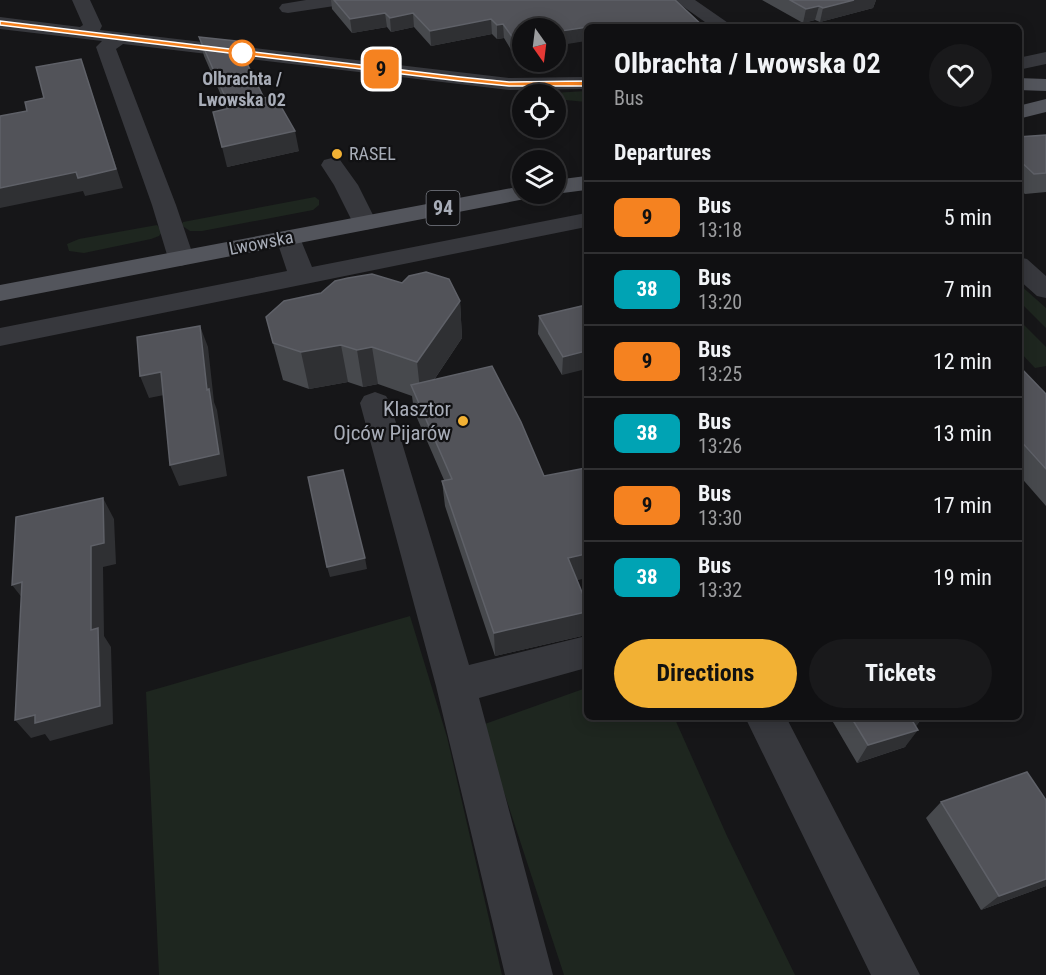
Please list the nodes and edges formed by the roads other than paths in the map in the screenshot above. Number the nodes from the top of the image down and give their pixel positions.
1 (81, 0) edge
2 (683, 0) edge
3 (333, 1) edge
4 (288, 8) dead end
5 (0, 23) edge
6 (720, 24) edge
7 (83, 34) junction
8 (119, 38) junction
9 (1046, 58) edge
10 (1022, 63) edge
11 (584, 84) edge
12 (1022, 84) edge
13 (1046, 85) edge
14 (1046, 105) edge
15 (1022, 112) edge
16 (332, 165) dead end
17 (512, 195) edge
18 (584, 220) edge
19 (365, 223) junction
20 (290, 238) junction
21 (181, 258) junction
22 (1022, 269) edge
23 (302, 277) junction
24 (1046, 290) edge
25 (0, 293) edge
26 (0, 337) edge
27 (375, 403) dead end
28 (584, 653) edge
29 (456, 686) junction
30 (767, 720) edge
31 (529, 975) edge
32 (896, 975) edge

1 - 7 street
2 - 6 street
3 - 4 street
5 - 7 street
7 - 8 street
8 - 11 street
8 - 21 street
9 - 10 street
12 - 13 main road
14 - 15 main road
16 - 19 street
17 - 19 main road, Lwowska / 94
18 - 23 street
19 - 20 main road, Lwowska / 94
20 - 21 main road, Lwowska / 94
20 - 23 street
21 - 25 main road, Lwowska / 94
22 - 24 street
23 - 26 street
27 - 29 street
28 - 29 street
29 - 31 street
30 - 32 street

